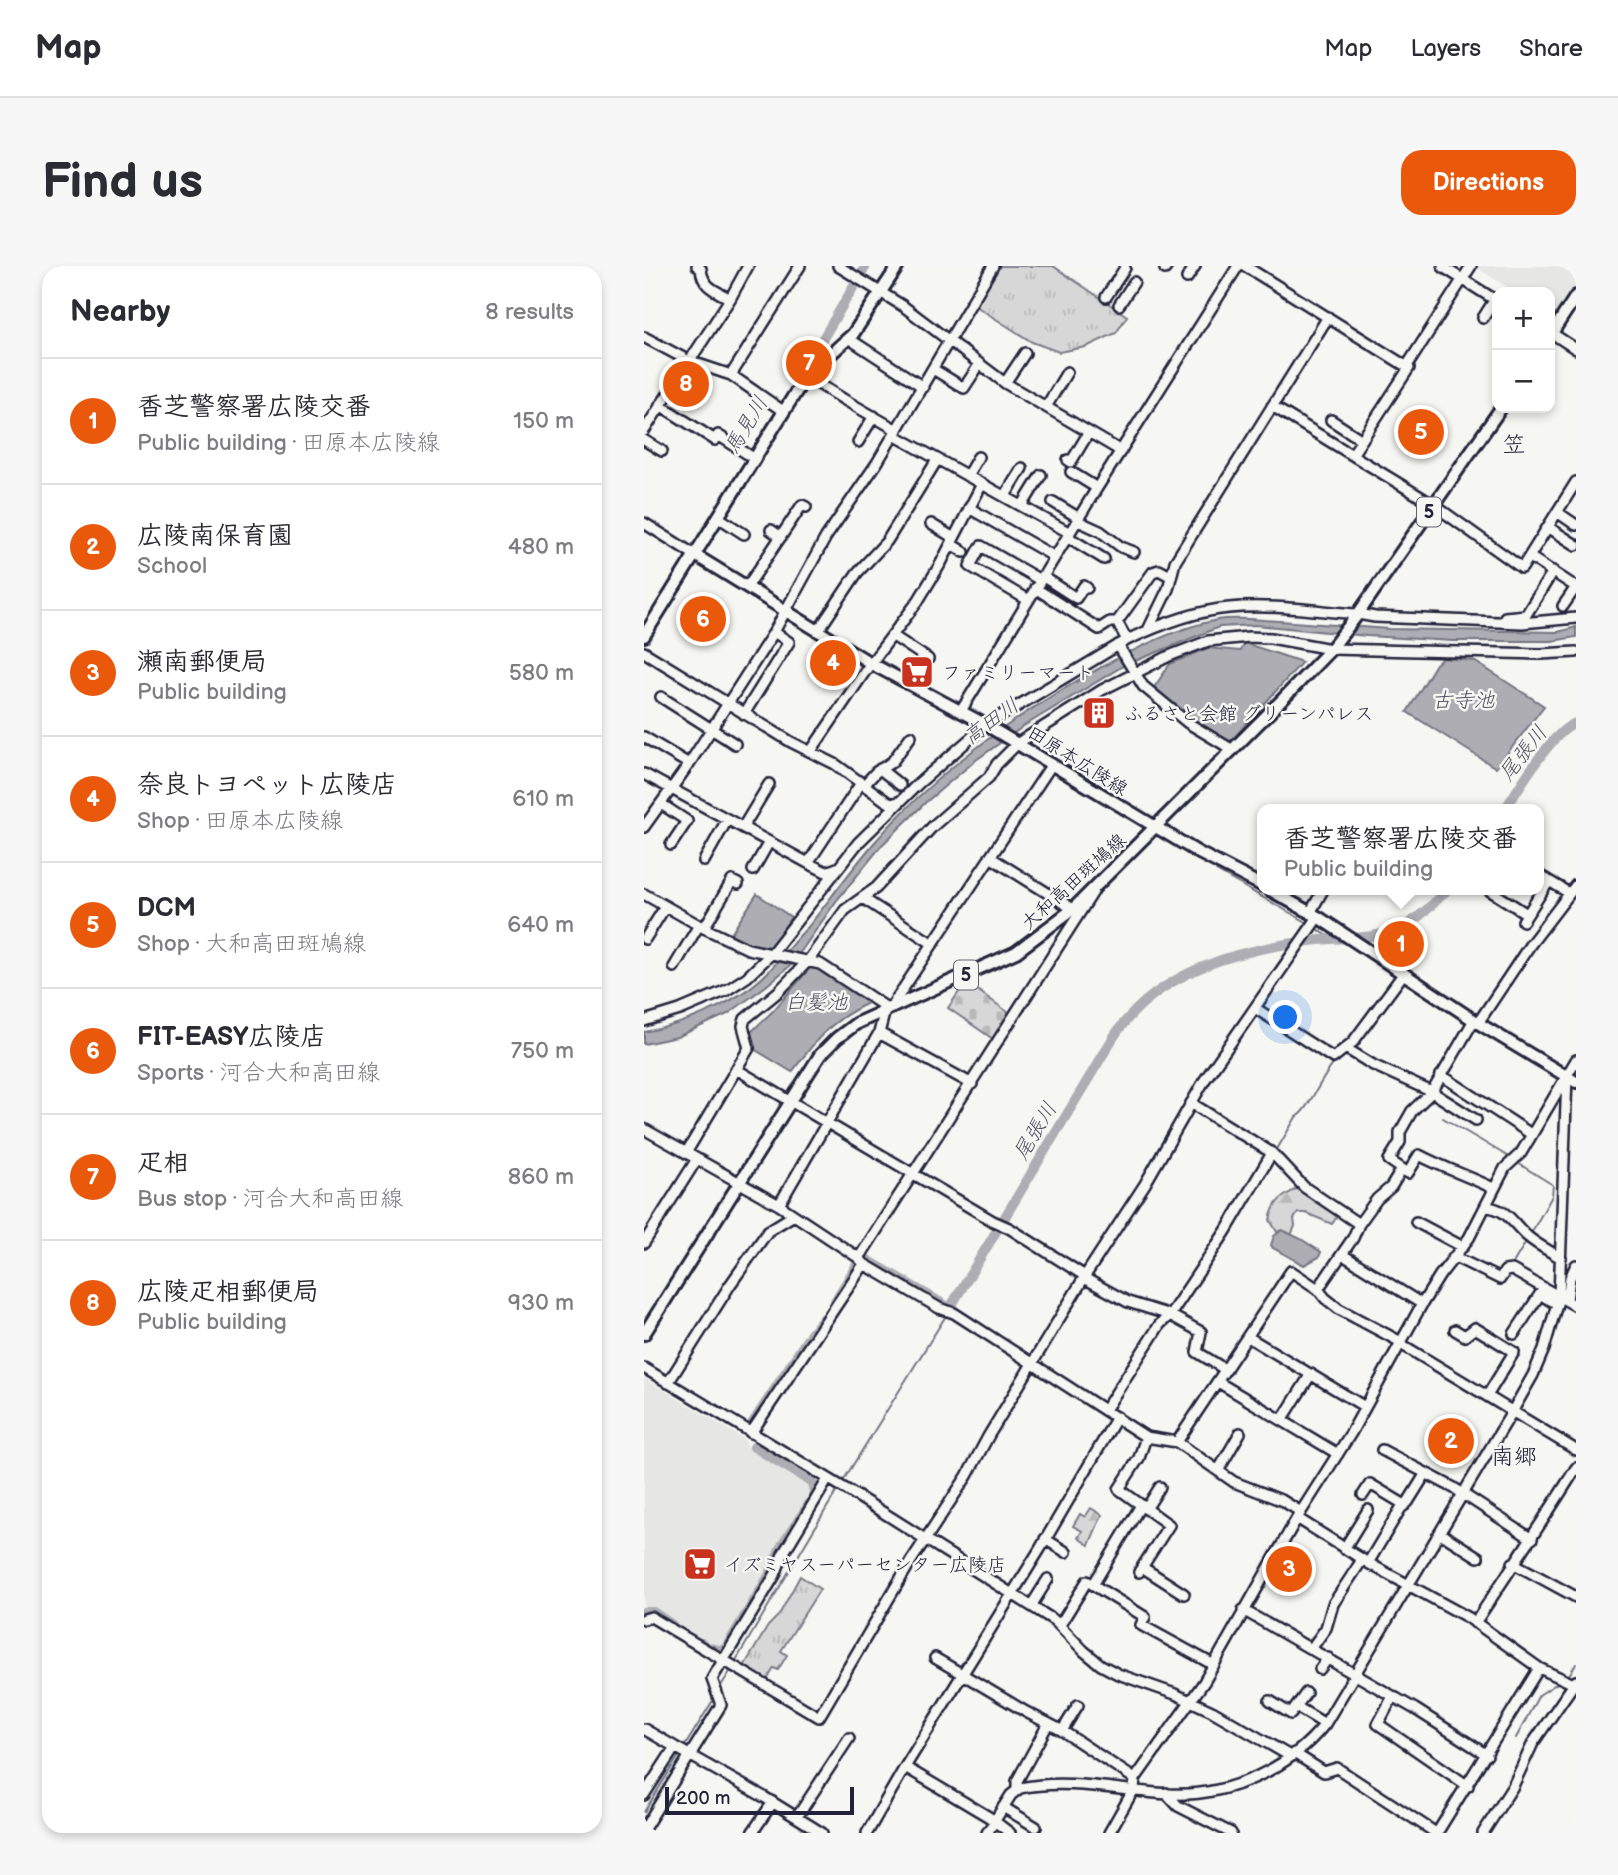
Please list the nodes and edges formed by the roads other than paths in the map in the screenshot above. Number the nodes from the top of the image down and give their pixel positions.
1 (696, 266) edge
2 (748, 266) edge
3 (800, 266) edge
4 (838, 266) edge
5 (898, 266) edge
6 (993, 266) edge
7 (1195, 266) edge
8 (1238, 266) edge
9 (1245, 266) edge
10 (1471, 266) edge
11 (1443, 267) edge
12 (1125, 268) dead end
13 (1187, 278) dead end
14 (1462, 280) junction
15 (1134, 282) dead end
16 (881, 292) junction
17 (1576, 296) edge
18 (1106, 297) dead end
19 (1492, 298) edge
20 (730, 299) junction
21 (1119, 305) dead end
22 (1492, 306) edge
23 (1328, 317) junction
24 (1483, 318) dead end
25 (1555, 327) edge
26 (644, 337) edge
27 (1555, 337) edge
28 (848, 338) junction
29 (949, 342) junction
30 (1576, 349) edge
31 (1025, 353) dead end
32 (690, 361) junction
33 (979, 365) junction
34 (1407, 366) junction
35 (933, 369) junction
36 (1067, 372) dead end
37 (731, 375) junction
38 (806, 376) junction
39 (1005, 383) junction
40 (923, 387) junction
41 (660, 405) junction
42 (1272, 406) junction
43 (1046, 407) junction
44 (781, 410) junction
45 (1498, 413) edge
46 (648, 415) edge
47 (874, 416) junction
48 (1331, 420) dead end
49 (644, 431) edge
50 (1089, 432) junction
51 (896, 433) junction
52 (644, 440) edge
53 (1362, 440) junction
54 (858, 442) dead end
55 (663, 451) dead end
56 (1121, 451) junction
57 (1352, 455) junction
58 (752, 457) junction
59 (978, 457) dead end
60 (937, 460) junction
61 (1068, 460) dead end
62 (1022, 468) dead end
63 (1071, 472) dead end
64 (1041, 475) dead end
65 (967, 476) junction
66 (1576, 482) edge
67 (982, 484) junction
68 (1097, 488) junction
69 (1005, 496) junction
70 (1053, 502) dead end
71 (1434, 505) junction
72 (1023, 506) junction
73 (806, 507) dead end
74 (969, 508) junction
75 (1557, 512) junction
76 (718, 517) junction
77 (1078, 520) junction
78 (644, 523) edge
79 (931, 524) dead end
80 (1576, 525) edge
81 (1548, 527) junction
82 (771, 530) dead end
83 (744, 534) dead end
84 (1069, 535) junction
85 (781, 537) junction
86 (952, 541) junction
87 (1576, 545) edge
88 (964, 552) dead end
89 (1134, 552) dead end
90 (695, 555) junction
91 (1055, 557) junction
92 (1530, 557) junction
93 (1104, 559) dead end
94 (1553, 571) junction
95 (1170, 576) junction
96 (1041, 578) junction
97 (747, 587) junction
98 (1576, 587) edge
99 (1087, 588) dead end
100 (1035, 589) junction
101 (1028, 600) junction
102 (1563, 606) dead end
103 (785, 611) junction
104 (1357, 615) junction
105 (1576, 618) edge
106 (1502, 621) junction
107 (1117, 622) junction
108 (1148, 630) junction
109 (818, 631) junction
110 (774, 632) junction
111 (644, 636) edge
112 (893, 636) junction
113 (1122, 646) junction
114 (1332, 647) junction
115 (644, 652) edge
116 (1576, 652) edge
117 (928, 659) dead end
118 (872, 664) junction
119 (1134, 671) junction
120 (661, 697) dead end
121 (728, 703) junction
122 (961, 710) junction
123 (744, 714) junction
124 (988, 726) junction
125 (710, 729) junction
126 (912, 736) dead end
127 (644, 737) edge
128 (1016, 742) junction
129 (735, 744) dead end
130 (1233, 750) junction
131 (811, 751) junction
132 (689, 764) junction
133 (1052, 764) junction
134 (880, 769) junction
135 (644, 774) edge
136 (769, 784) dead end
137 (862, 784) junction
138 (900, 785) dead end
139 (672, 789) junction
140 (898, 802) junction
141 (661, 804) junction
142 (727, 820) junction
143 (644, 827) edge
144 (743, 827) junction
145 (1156, 828) junction
146 (769, 842) junction
147 (670, 845) dead end
148 (990, 857) junction
149 (704, 861) dead end
150 (808, 863) junction
151 (838, 868) junction
152 (752, 870) dead end
153 (1544, 878) edge
154 (1549, 881) junction
155 (1257, 883) edge
156 (738, 884) dead end
157 (1098, 884) junction
158 (1576, 885) edge
159 (1544, 889) edge
160 (644, 894) edge
161 (1276, 895) edge
162 (1321, 895) edge
163 (1495, 895) edge
164 (1540, 895) edge
165 (1571, 896) edge
166 (864, 898) junction
167 (665, 907) junction
168 (1073, 909) junction
169 (1312, 923) junction
170 (702, 927) junction
171 (645, 939) edge
172 (933, 944) junction
173 (774, 955) junction
174 (805, 960) junction
175 (674, 967) dead end
176 (1404, 973) junction
177 (1255, 1008) junction
178 (888, 1009) junction
179 (644, 1021) edge
180 (1476, 1022) junction
181 (879, 1033) junction
182 (1347, 1049) junction
183 (1576, 1060) edge
184 (736, 1069) junction
185 (1441, 1075) junction
186 (1571, 1079) edge
187 (972, 1084) junction
188 (1432, 1092) junction
189 (791, 1101) junction
190 (1191, 1103) junction
191 (1476, 1120) dead end
192 (827, 1122) junction
193 (644, 1129) edge
194 (1531, 1134) junction
195 (686, 1153) junction
196 (1275, 1156) junction
197 (697, 1159) junction
198 (1402, 1169) junction
199 (914, 1174) junction
200 (739, 1183) junction
201 (1493, 1188) junction
202 (779, 1205) junction
203 (1487, 1207) junction
204 (794, 1215) junction
205 (1356, 1222) dead end
206 (1416, 1222) dead end
207 (645, 1239) edge
208 (1462, 1247) junction
209 (1343, 1255) junction
210 (1455, 1257) junction
211 (1561, 1258) junction
212 (862, 1261) junction
213 (1576, 1265) edge
214 (1084, 1277) junction
215 (1318, 1289) junction
216 (1557, 1296) junction
217 (1422, 1304) junction
218 (1576, 1306) edge
219 (1170, 1315) junction
220 (1455, 1330) dead end
221 (644, 1334) edge
222 (1514, 1334) dead end
223 (1248, 1337) junction
224 (1401, 1343) junction
225 (1034, 1363) junction
226 (644, 1368) edge
227 (1226, 1370) junction
228 (1311, 1374) junction
229 (1219, 1382) junction
230 (668, 1383) junction
231 (1487, 1396) junction
232 (1366, 1407) junction
233 (1105, 1410) junction
234 (1512, 1412) junction
235 (1117, 1417) junction
236 (1282, 1420) junction
237 (751, 1433) junction
238 (1240, 1433) dead end
239 (1146, 1437) junction
240 (1177, 1442) junction
241 (1382, 1450) dead end
242 (1576, 1450) edge
243 (1338, 1454) junction
244 (1576, 1468) edge
245 (1218, 1471) junction
246 (1426, 1473) junction
247 (832, 1481) junction
248 (1160, 1487) dead end
249 (1464, 1494) junction
250 (1363, 1495) dead end
251 (1405, 1505) junction
252 (1144, 1507) junction
253 (1367, 1510) dead end
254 (1299, 1515) junction
255 (1440, 1533) junction
256 (925, 1538) junction
257 (1045, 1539) junction
258 (1532, 1539) junction
259 (1344, 1549) junction
260 (1066, 1552) dead end
261 (1478, 1557) dead end
262 (1365, 1562) junction
263 (1513, 1563) junction
264 (1048, 1579) dead end
265 (1093, 1585) junction
266 (1409, 1585) junction
267 (1013, 1594) junction
268 (1184, 1594) dead end
269 (1576, 1597) edge
270 (1031, 1606) junction
271 (1243, 1610) junction
272 (644, 1619) edge
273 (1475, 1623) junction
274 (1060, 1625) junction
275 (1311, 1648) junction
276 (935, 1658) dead end
277 (1328, 1658) junction
278 (724, 1662) junction
279 (1214, 1665) junction
280 (1539, 1668) junction
281 (1320, 1669) dead end
282 (963, 1675) junction
283 (1356, 1675) junction
284 (1570, 1682) edge
285 (1306, 1693) dead end
286 (1393, 1696) junction
287 (1270, 1701) dead end
288 (1191, 1702) junction
289 (1078, 1705) dead end
290 (1297, 1707) junction
291 (1048, 1724) junction
292 (1325, 1724) junction
293 (644, 1729) edge
294 (1062, 1731) junction
295 (849, 1738) dead end
296 (682, 1751) junction
297 (1292, 1755) junction
298 (1487, 1755) junction
299 (905, 1767) junction
300 (1135, 1779) junction
301 (1468, 1786) junction
302 (1017, 1789) junction
303 (1134, 1789) junction
304 (1166, 1793) junction
305 (644, 1795) edge
306 (774, 1802) junction
307 (1003, 1807) junction
308 (797, 1817) junction
309 (994, 1821) junction
310 (1036, 1827) dead end
311 (644, 1829) edge
312 (752, 1833) edge
313 (822, 1833) edge
314 (867, 1833) edge
315 (987, 1833) edge
316 (1010, 1833) edge
317 (1109, 1833) edge
318 (1231, 1833) edge
319 (1436, 1833) edge
320 (1483, 1833) edge

1 - 20 street
2 - 20 street
3 - 37 street
4 - 16 street
5 - 16 main road
6 - 29 street
7 - 13 street
8 - 56 street
9 - 23 street
10 - 14 street
11 - 14 street
12 - 18 street
14 - 19 street
14 - 34 street
15 - 21 street
16 - 28 main road
16 - 29 street
17 - 25 main road
20 - 32 street
22 - 24 street
23 - 34 street
23 - 42 street
26 - 32 street
27 - 30 street
28 - 38 main road
28 - 40 street
29 - 33 street
29 - 35 street
31 - 39 street
32 - 37 street
32 - 41 street
33 - 35 street
33 - 39 street
34 - 53 street
35 - 40 street
36 - 43 street
37 - 44 street
38 - 44 main road
38 - 47 street
39 - 43 street
40 - 51 street
41 - 46 street
41 - 58 street
42 - 57 street
42 - 95 street
43 - 50 street
44 - 58 main road
45 - 71 main road, 大和高田斑鳩線 / 5
46 - 49 street
47 - 51 street
47 - 54 street
48 - 53 street
50 - 56 street
50 - 61 street
51 - 60 street
51 - 103 street
52 - 55 street
53 - 57 street
56 - 68 street
57 - 71 street
58 - 76 main road
59 - 65 street
60 - 65 street
60 - 109 street
62 - 69 street
63 - 68 street
64 - 72 street
65 - 67 street
66 - 75 street
67 - 69 street
67 - 74 street
68 - 77 street
69 - 72 street
70 - 77 street
71 - 92 street
71 - 104 main road, 大和高田斑鳩線 / 5
72 - 84 street
73 - 85 street
74 - 86 street
74 - 91 street
75 - 80 street
75 - 81 street
76 - 83 street
76 - 90 main road
77 - 84 street
77 - 89 street
78 - 90 street
79 - 86 street
81 - 87 street
81 - 92 street
82 - 85 street
84 - 91 street
84 - 93 street
85 - 97 street
86 - 88 street
86 - 112 street
90 - 97 main road, 田原本広陵線
90 - 111 main road
91 - 96 street
92 - 94 street
94 - 98 street
94 - 106 street
95 - 107 street
95 - 108 street
96 - 99 street
96 - 100 street
96 - 101 street
97 - 103 main road, 田原本広陵線
98 - 102 street
100 - 101 street
100 - 107 street
101 - 122 street
103 - 109 main road, 田原本広陵線
103 - 110 street
104 - 106 street
104 - 108 street
104 - 114 main road, 大和高田斑鳩線 / 5
105 - 106 street
107 - 113 street
108 - 113 street
109 - 118 main road, 田原本広陵線
110 - 121 street
110 - 123 street
112 - 117 street
112 - 118 street
113 - 119 street
113 - 124 street
114 - 116 street
114 - 119 street
114 - 130 main road, 大和高田斑鳩線 / 5
115 - 121 street
118 - 122 main road, 田原本広陵線
118 - 131 street
119 - 128 street
119 - 130 street
120 - 125 street
121 - 123 street
121 - 125 street
122 - 124 main road, 田原本広陵線
123 - 131 street
124 - 128 main road, 田原本広陵線
124 - 140 street
125 - 129 street
125 - 132 street
126 - 134 street
127 - 132 street
128 - 133 main road, 田原本広陵線
128 - 166 street
130 - 145 main road, 大和高田斑鳩線 / 5
131 - 137 street
132 - 139 street
133 - 145 main road, 田原本広陵線
133 - 148 street
134 - 137 street
134 - 138 street
135 - 139 street
136 - 144 street
137 - 140 street
137 - 150 street
139 - 141 street
139 - 142 street
140 - 151 street
141 - 143 street
141 - 147 street
142 - 144 street
142 - 149 street
144 - 146 street
145 - 155 main road, 田原本広陵線
145 - 157 main road, 大和高田斑鳩線 / 5
146 - 150 street
146 - 152 street
148 - 168 street
148 - 172 street
150 - 151 street
151 - 173 street
153 - 154 street
154 - 159 street
154 - 165 street
156 - 170 street
157 - 168 main road, 大和高田斑鳩線 / 5
157 - 187 street
158 - 165 street
160 - 167 street
161 - 169 main road
162 - 169 street
163 - 164 street
165 - 180 street
166 - 172 street
166 - 174 street
167 - 170 street
167 - 171 street
168 - 178 main road, 大和高田斑鳩線 / 5
169 - 176 main road
169 - 177 street
170 - 173 street
170 - 175 street
172 - 178 street
173 - 174 street
173 - 179 street
174 - 178 street
174 - 184 street
176 - 180 main road
176 - 182 street
177 - 182 street
177 - 190 street
178 - 181 street
178 - 189 main road, 大和高田斑鳩線 / 5
180 - 185 street
180 - 186 main road
181 - 187 street
181 - 192 street
182 - 188 street
183 - 186 street
184 - 189 street
184 - 195 street
185 - 188 street
185 - 194 street
186 - 194 street
186 - 211 street
187 - 199 street
188 - 191 street
188 - 198 street
189 - 192 street
189 - 200 main road, 大和高田斑鳩線 / 5
190 - 196 street
190 - 214 street
192 - 199 street
192 - 202 street
193 - 195 street
194 - 201 street
195 - 197 street
196 - 205 street
196 - 219 street
197 - 200 street
197 - 207 street
198 - 201 street
198 - 209 street
199 - 212 street
199 - 214 street
200 - 202 street
200 - 221 main road, 大和高田斑鳩線 / 5
201 - 203 street
202 - 204 street
203 - 208 street
203 - 211 street
204 - 212 street
204 - 230 street
206 - 208 street
208 - 210 street
209 - 215 street
209 - 217 street
210 - 216 street
210 - 217 street
211 - 216 street
212 - 225 street
212 - 237 street
213 - 216 street
214 - 219 street
214 - 225 street
215 - 223 street
215 - 224 street
216 - 218 street
216 - 222 street
216 - 234 street
217 - 224 street
219 - 227 street
219 - 233 street
220 - 231 street
223 - 227 street
223 - 228 street
224 - 231 street
224 - 232 street
225 - 233 street
225 - 256 street
226 - 230 street
227 - 229 street
228 - 232 street
228 - 236 street
229 - 236 street
229 - 240 street
230 - 237 street
231 - 234 street
232 - 243 street
233 - 235 street
234 - 242 street
234 - 249 street
235 - 239 street
235 - 257 street
236 - 243 street
237 - 247 street
238 - 245 street
239 - 240 street
239 - 252 street
240 - 245 street
241 - 246 street
243 - 254 street
244 - 258 street
245 - 254 street
246 - 249 street
246 - 251 street
247 - 256 street
247 - 278 street
248 - 252 street
249 - 255 street
249 - 258 street
250 - 251 street
251 - 262 street
252 - 265 street
252 - 268 street
253 - 259 street
254 - 259 street
254 - 271 street
255 - 261 street
255 - 266 street
256 - 267 street
256 - 278 street
257 - 260 street
257 - 267 street
258 - 263 street
259 - 262 street
262 - 266 street
262 - 275 street
263 - 269 street
263 - 273 street
264 - 270 street
265 - 274 street
265 - 279 street
266 - 273 street
266 - 283 street
267 - 270 street
267 - 282 street
270 - 274 street
271 - 275 street
271 - 279 street
272 - 278 street
273 - 280 street
274 - 288 street
275 - 277 street
276 - 282 street
277 - 281 street
277 - 283 street
278 - 296 street
279 - 288 street
280 - 284 street
280 - 298 street
282 - 291 street
282 - 299 street
283 - 286 street
283 - 292 street
284 - 320 street
285 - 290 street
286 - 298 street
286 - 301 street
287 - 290 street
288 - 297 street
288 - 300 street
289 - 294 street
290 - 292 street
291 - 294 street
291 - 302 street
292 - 297 street
293 - 296 street
294 - 300 street
295 - 308 street
296 - 305 street
296 - 306 street
296 - 311 street
297 - 304 street
297 - 319 street
298 - 301 street
299 - 309 street
299 - 314 street
300 - 303 street
301 - 319 street
302 - 303 street
302 - 307 street
303 - 304 street
303 - 317 street
304 - 318 street
306 - 308 street
306 - 312 street
307 - 309 street
307 - 310 street
308 - 313 street
309 - 315 street
309 - 316 street

